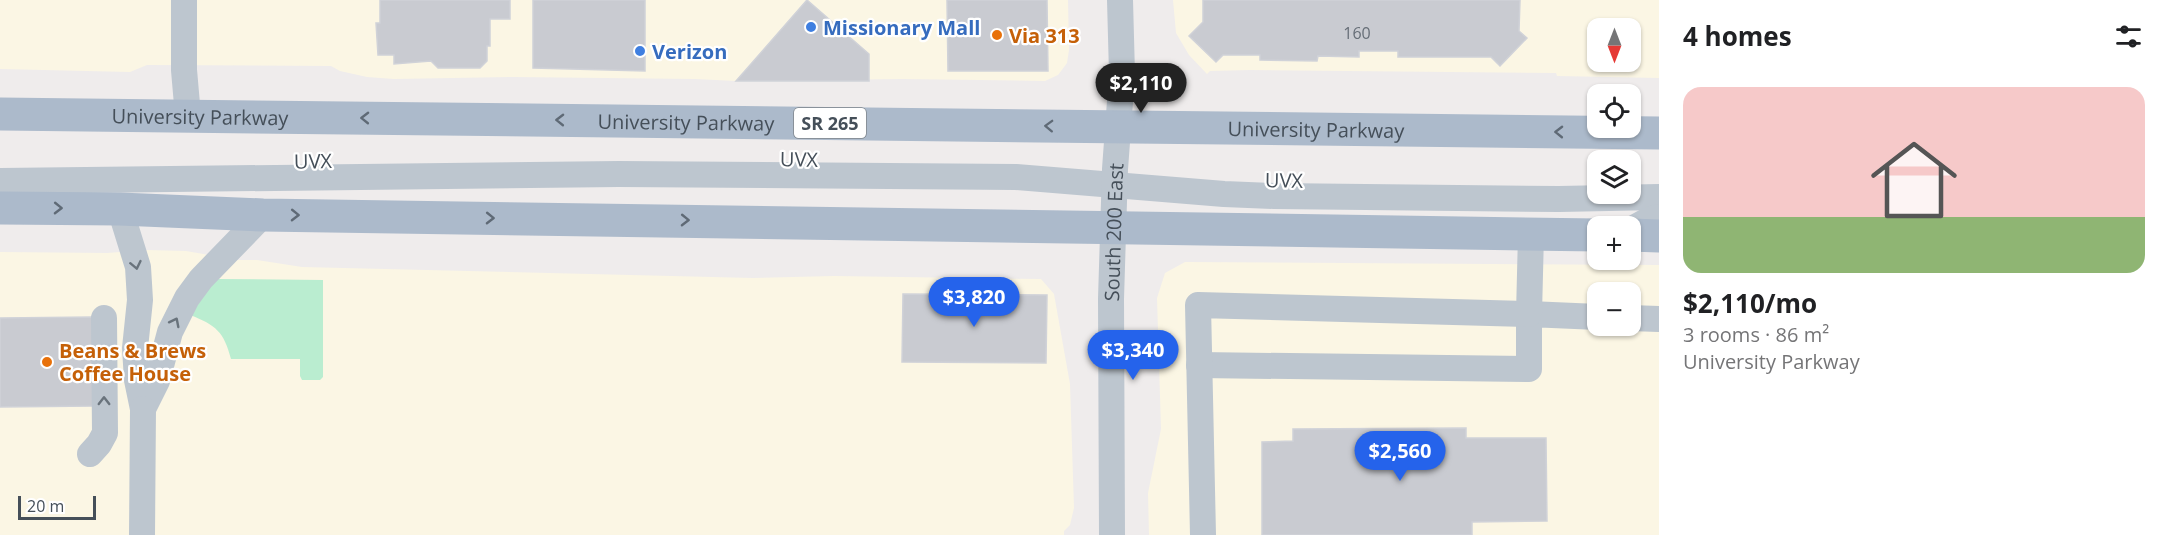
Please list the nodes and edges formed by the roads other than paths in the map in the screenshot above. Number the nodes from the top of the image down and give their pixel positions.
1 (184, 0) edge
2 (1120, 0) edge
3 (0, 114) edge
4 (188, 116) junction
5 (1119, 128) junction
6 (1659, 133) edge
7 (0, 163) edge
8 (1115, 176) junction
9 (0, 181) edge
10 (1659, 181) edge
11 (1641, 182) edge
12 (1587, 183) edge
13 (1659, 197) edge
14 (0, 208) edge
15 (120, 209) junction
16 (263, 215) junction
17 (1659, 217) edge
18 (1641, 224) edge
19 (1113, 227) junction
20 (1531, 234) junction
21 (1587, 235) edge
22 (1641, 235) edge
23 (1659, 236) edge
24 (1529, 314) junction
25 (1587, 317) edge
26 (104, 318) dead end
27 (1641, 318) edge
28 (1659, 319) edge
29 (1199, 365) junction
30 (143, 409) junction
31 (90, 454) dead end
32 (142, 535) edge
33 (1112, 535) edge
34 (1203, 535) edge

1 - 4 street
2 - 5 street, South 200 East
3 - 4 main road, University Parkway / SR 265
5 -> 4 main road, University Parkway / SR 265
6 -> 5 main road, University Parkway / SR 265
5 - 8 street, South 200 East
7 - 8 street, UVX
8 - 9 street
8 - 12 street, UVX
8 - 13 street
8 - 19 street, South 200 East
10 - 11 street
14 -> 15 main road
15 - 16 main road
15 -> 30 street
16 -> 19 main road
30 -> 16 street
17 - 18 street
19 - 20 main road
19 - 33 street, South 200 East
20 - 21 main road
20 - 24 street
22 - 23 main road
24 - 25 street
24 - 29 street
24 - 29 street
31 -> 26 street
27 - 28 street
29 - 34 street
30 - 32 street

